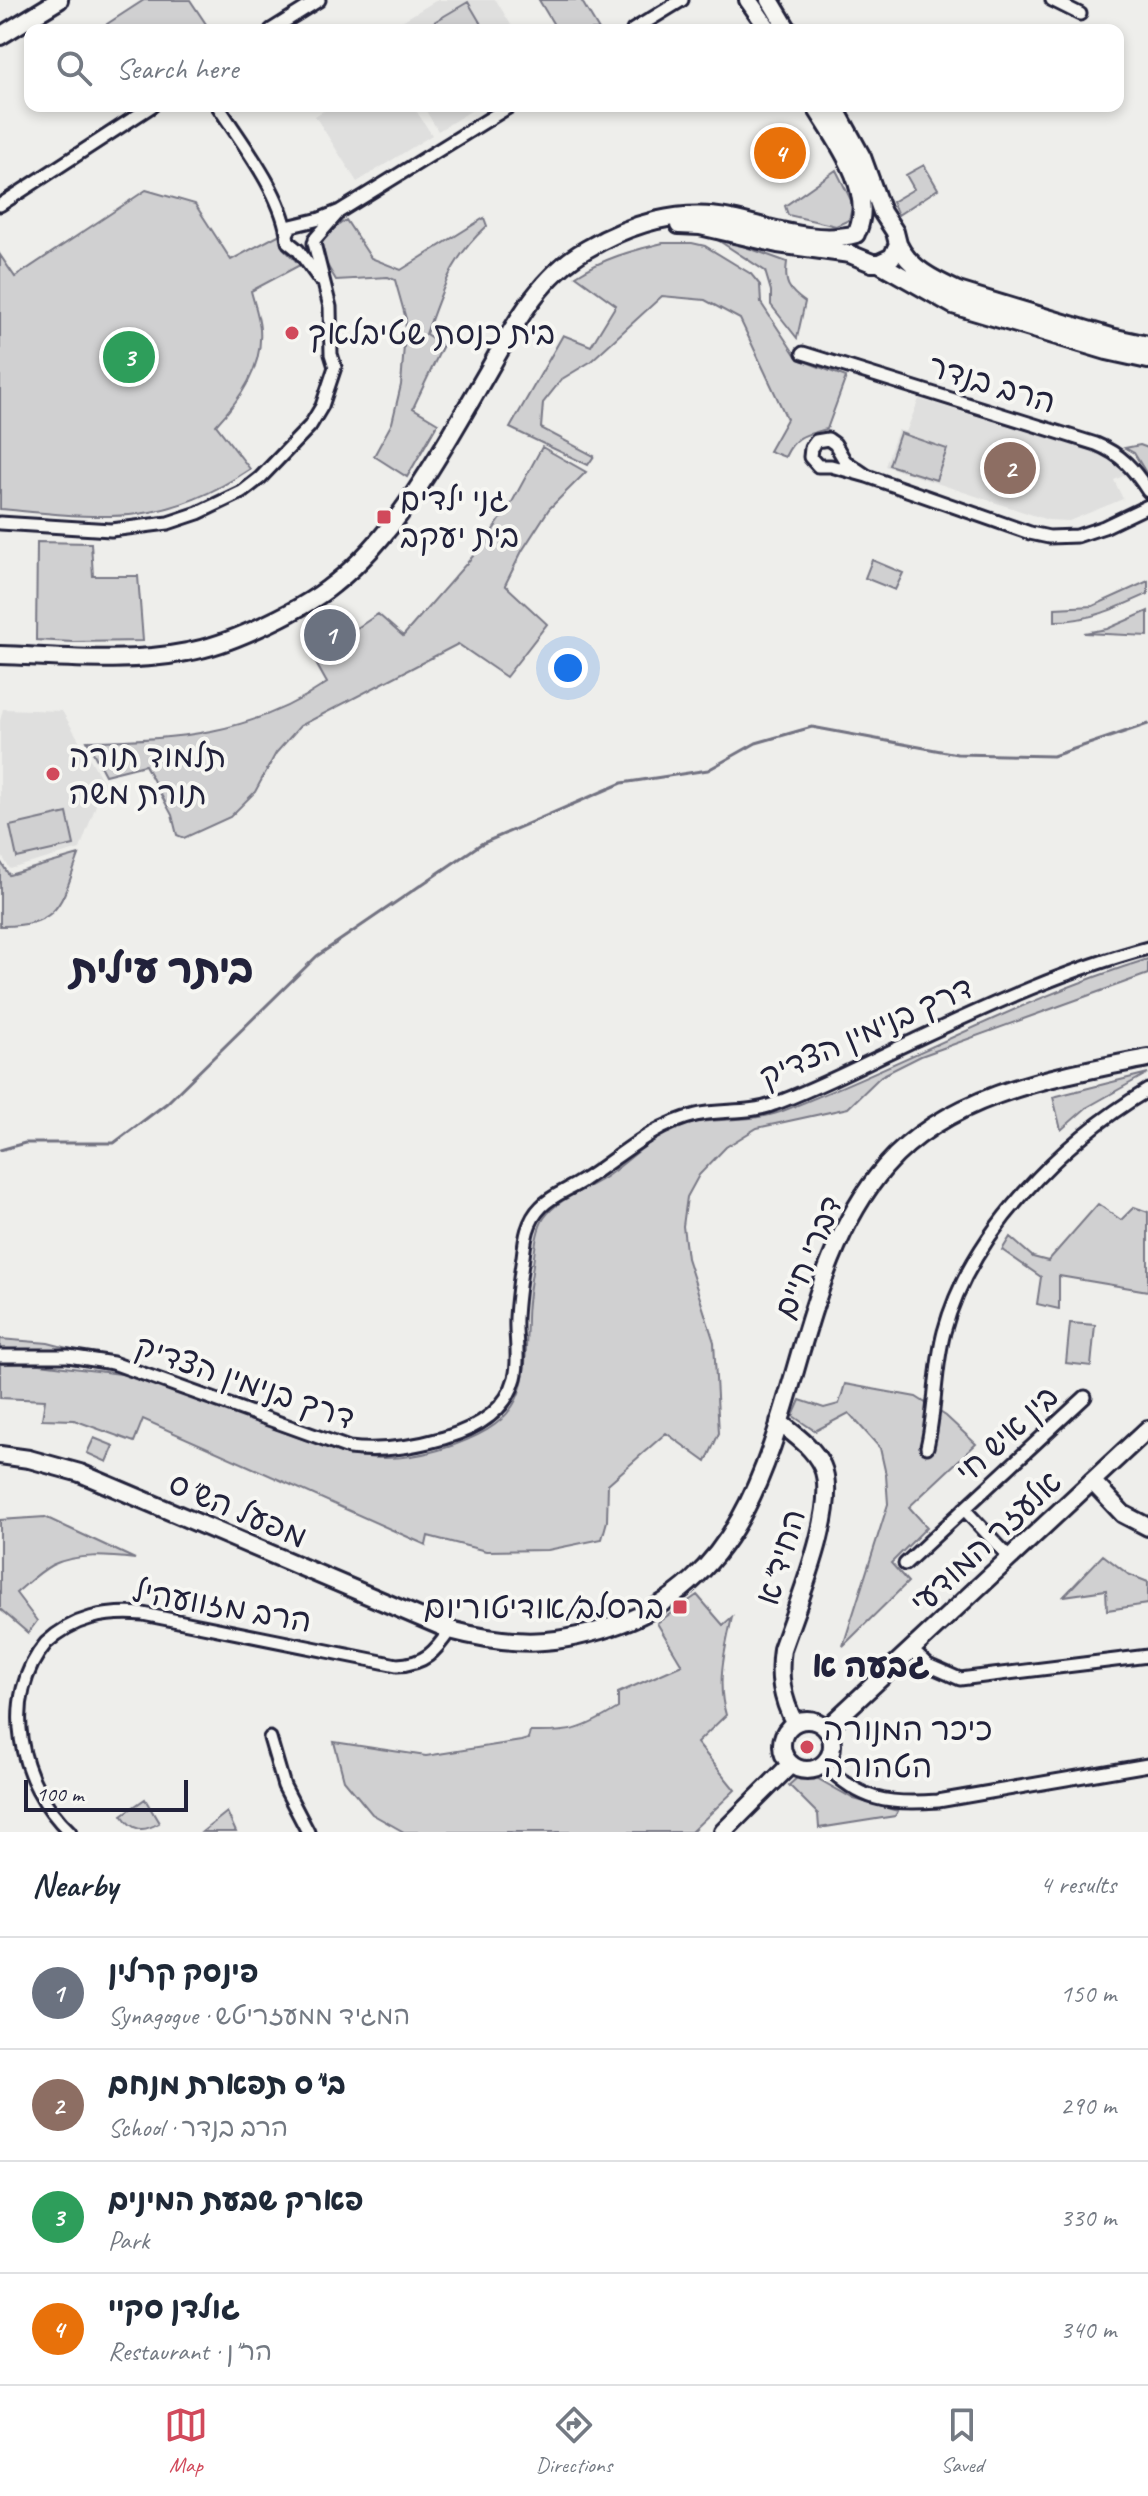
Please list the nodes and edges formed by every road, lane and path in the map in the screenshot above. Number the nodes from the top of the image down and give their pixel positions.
1 (59, 0) edge
2 (319, 0) edge
3 (682, 0) edge
4 (748, 0) edge
5 (770, 0) edge
6 (1052, 0) edge
7 (1080, 14) dead end
8 (281, 24) edge
9 (643, 24) edge
10 (765, 24) edge
11 (784, 24) edge
12 (0, 36) edge
13 (143, 112) edge
14 (222, 112) edge
15 (500, 112) edge
16 (818, 112) edge
17 (837, 112) edge
18 (276, 200) junction
19 (0, 205) edge
20 (340, 211) junction
21 (304, 223) junction
22 (892, 227) junction
23 (857, 232) junction
24 (287, 234) junction
25 (615, 235) junction
26 (314, 241) junction
27 (898, 244) junction
28 (298, 250) junction
29 (872, 262) junction
30 (323, 284) junction
31 (1148, 345) edge
32 (803, 353) dead end
33 (1148, 360) edge
34 (838, 452) junction
35 (831, 466) junction
36 (867, 476) junction
37 (1148, 491) edge
38 (1148, 506) edge
39 (0, 523) edge
40 (0, 655) edge
41 (1148, 948) edge
42 (1148, 1058) edge
43 (1148, 1090) edge
44 (0, 1356) edge
45 (1085, 1397) dead end
46 (779, 1422) junction
47 (1148, 1429) edge
48 (927, 1447) dead end
49 (0, 1455) edge
50 (1092, 1481) junction
51 (964, 1509) junction
52 (1148, 1527) edge
53 (1010, 1558) junction
54 (905, 1564) dead end
55 (450, 1630) junction
56 (912, 1650) junction
57 (1148, 1656) edge
58 (794, 1722) junction
59 (826, 1729) junction
60 (270, 1738) dead end
61 (791, 1764) junction
62 (824, 1764) junction
63 (1148, 1765) edge
64 (70, 1832) edge
65 (308, 1832) edge
66 (723, 1832) edge

1 - 12 street
2 - 8 street
3 - 9 street
4 - 10 street
5 - 11 street
6 - 7 street
13 - 19 street
14 - 18 street
15 - 20 street
16 - 23 street
17 - 22 street
18 - 21 street
18 - 24 street
20 - 21 street
20 - 26 street
21 - 24 street
21 - 26 street
22 - 23 street
22 - 27 street
23 - 25 street
23 - 29 street
24 - 28 street
25 - 29 street
25 - 40 street
26 - 28 street
26 - 30 street
27 - 29 street
27 - 31 street
28 - 30 street
29 - 33 street
30 - 39 street
32 - 37 street, הרב בנדר
34 - 35 street
34 - 35 street
34 - 36 street
35 - 36 street
36 - 38 street
41 - 44 street, דרך בנימין הצדיק
42 - 46 street, דברי חיים
43 - 48 street
45 - 51 street, בין איש חי
46 - 55 street, דברי חיים
46 - 58 street, החיד"א
47 - 50 street, אלעזר המודעי
49 - 55 street, מפעל הש"ס
50 - 52 street
50 - 53 street, אלעזר המודעי
51 - 53 street, בין איש חי
51 - 54 street, בין איש חי
53 - 56 street, אלעזר המודעי
55 - 64 street, הרב מזוועהיל
56 - 57 street
56 - 59 street, אלעזר המודעי
58 - 59 street
58 - 61 street
59 - 62 street
60 - 65 street
61 - 62 street
61 - 66 street
62 - 63 street

